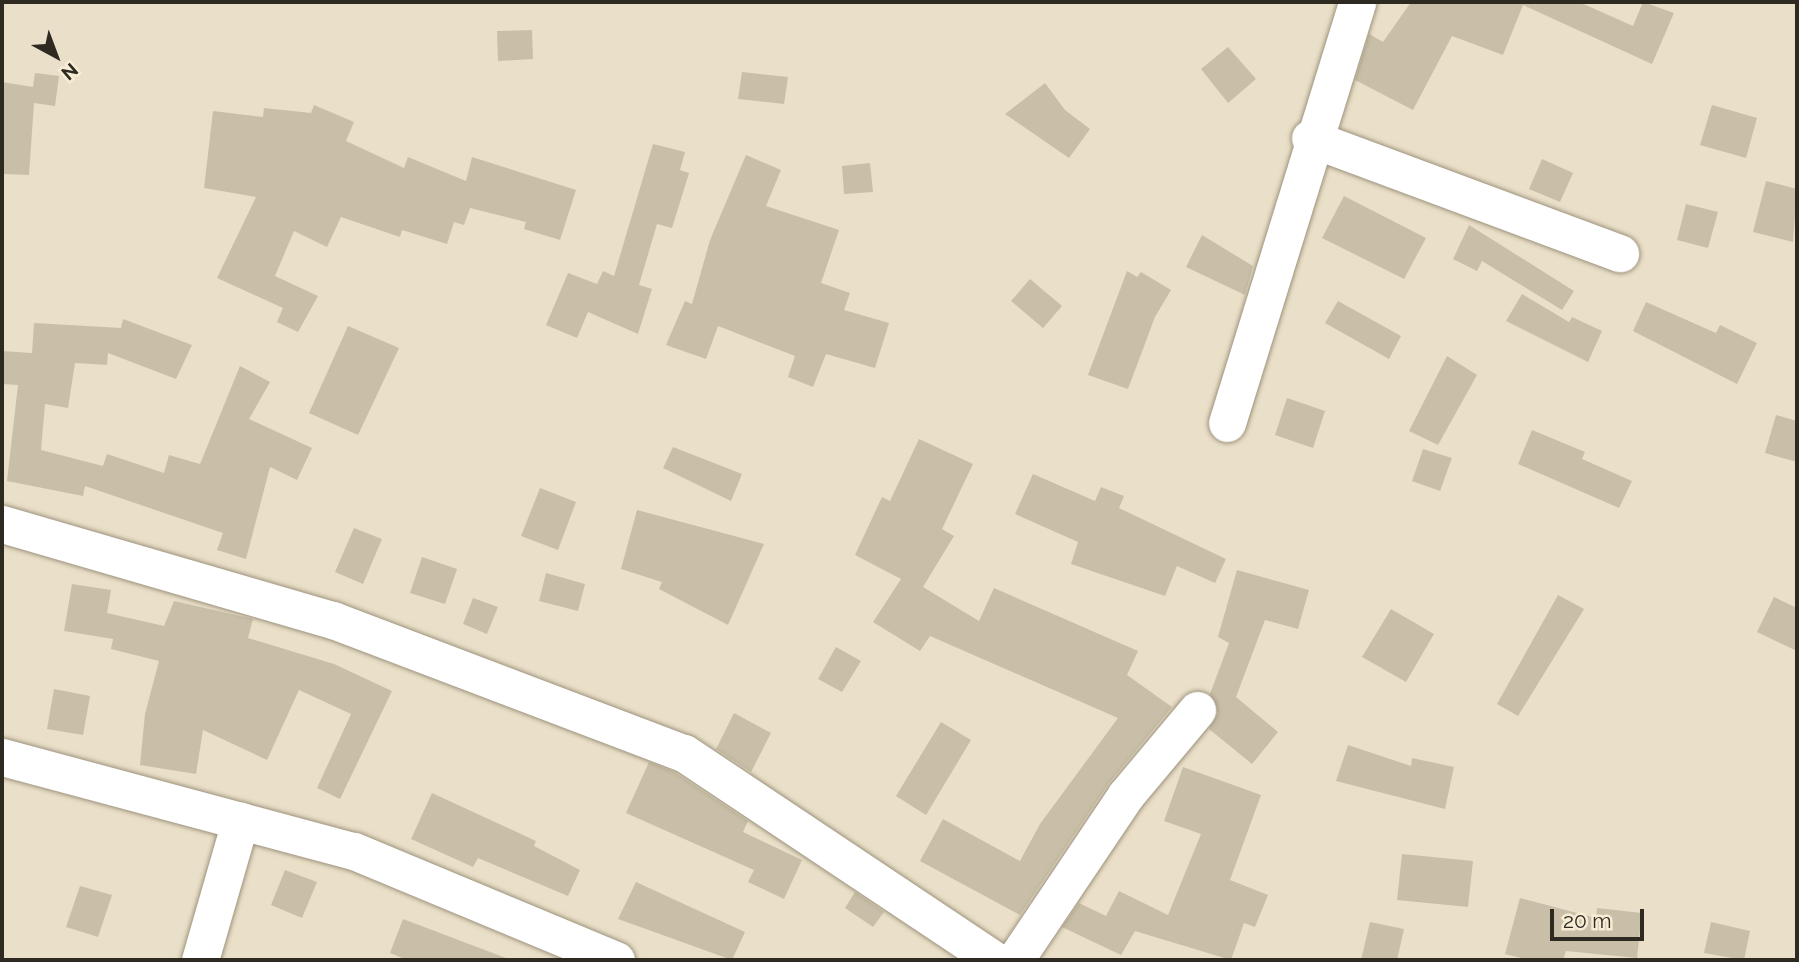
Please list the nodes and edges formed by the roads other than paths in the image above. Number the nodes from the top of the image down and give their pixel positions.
1 (1357, 2) edge
2 (1310, 138) junction
3 (1620, 253) dead end
4 (1227, 423) dead end
5 (2, 524) edge
6 (1197, 710) dead end
7 (2, 757) edge
8 (240, 821) junction
9 (200, 960) edge
10 (616, 960) edge
11 (994, 960) edge
12 (1015, 960) edge

1 - 2 street
2 - 3 street
2 - 4 street
5 - 11 street
6 - 12 street
7 - 8 street
8 - 9 street
8 - 10 street

